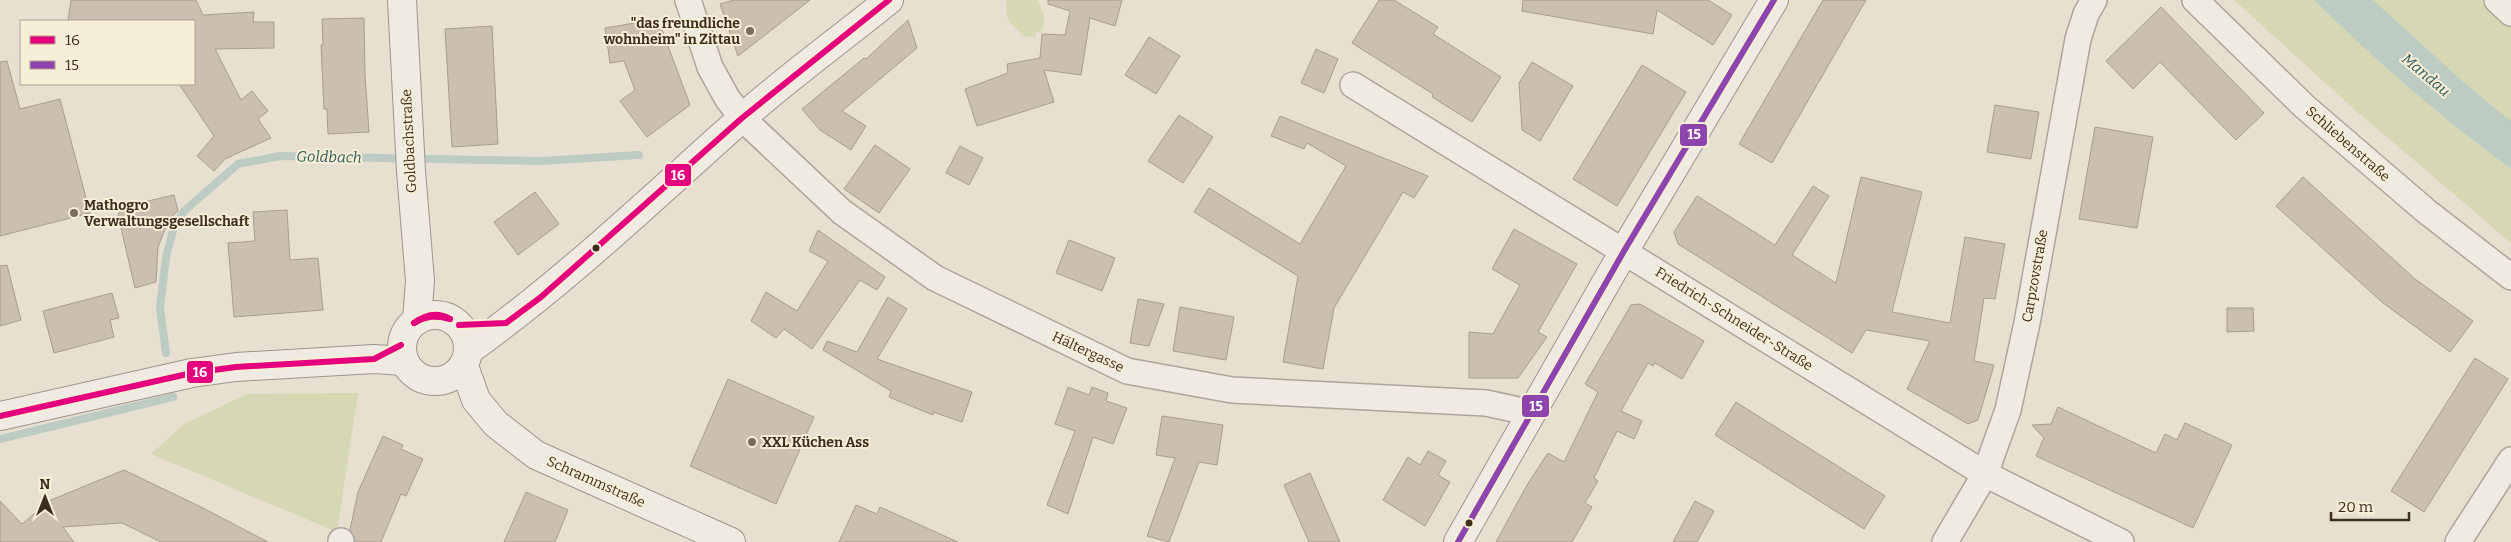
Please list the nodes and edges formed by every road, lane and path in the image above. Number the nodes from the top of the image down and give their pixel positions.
1 (402, 0) edge
2 (688, 0) edge
3 (889, 0) edge
4 (1774, 0) edge
5 (2094, 0) edge
6 (2195, 0) edge
7 (2497, 0) edge
8 (2511, 13) edge
9 (1353, 85) dead end
10 (742, 118) junction
11 (1624, 251) junction
12 (2511, 277) edge
13 (425, 317) junction
14 (464, 347) junction
15 (403, 353) junction
16 (436, 382) junction
17 (476, 400) junction
18 (1532, 413) junction
19 (0, 416) edge
20 (2511, 460) edge
21 (1985, 474) junction
22 (731, 542) edge
23 (1458, 542) edge
24 (1945, 542) edge
25 (2121, 542) edge
26 (2458, 542) edge

1 - 13 main road, Goldbachstraße
2 - 10 street, Hältergasse
3 - 10 main road
4 - 11 main road
5 - 21 street, Carpzovstraße
6 - 12 street, Schliebenstraße
7 - 8 street
9 - 11 street, Friedrich-Schneider-Straße
10 - 14 main road
10 - 18 street, Hältergasse
11 - 18 main road
11 - 21 street, Friedrich-Schneider-Straße
13 - 14 main road
13 - 15 main road
14 - 16 main road
14 - 17 main road, Schrammstraße
15 - 16 main road
15 - 19 main road
16 - 17 main road, Schrammstraße
17 - 22 main road, Schrammstraße
18 - 23 main road
20 - 26 street
21 - 24 street, Carpzovstraße
21 - 25 street, Friedrich-Schneider-Straße

